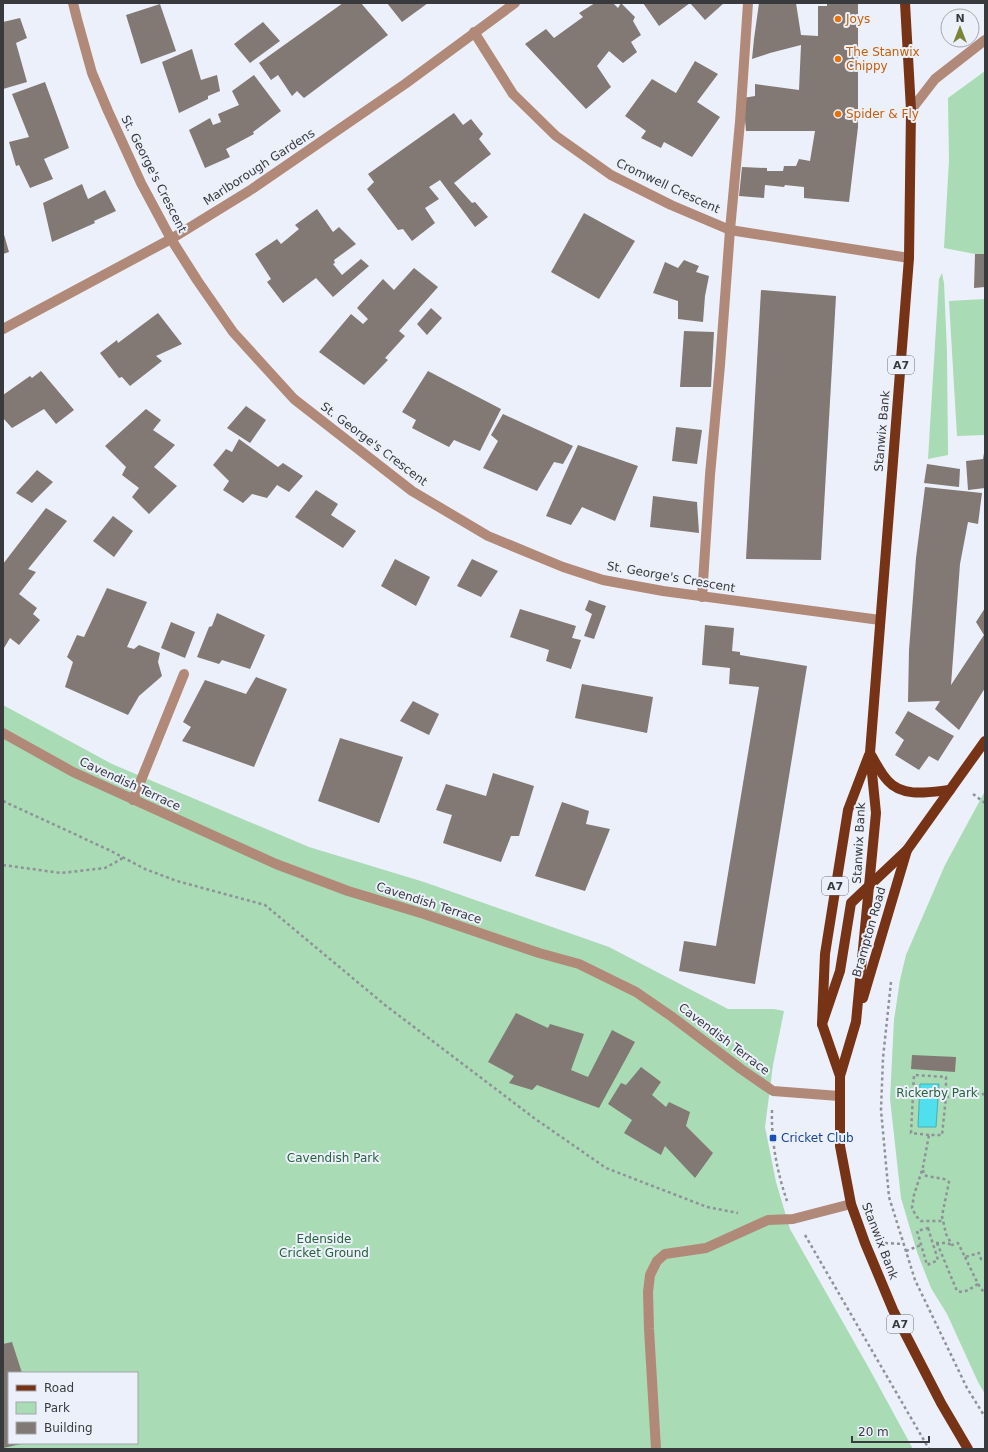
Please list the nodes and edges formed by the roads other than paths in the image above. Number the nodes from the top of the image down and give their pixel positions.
1 (73, 3) edge
2 (515, 3) edge
3 (748, 3) edge
4 (905, 3) edge
5 (474, 32) junction
6 (985, 40) edge
7 (911, 110) junction
8 (730, 230) junction
9 (171, 239) junction
10 (909, 258) junction
11 (3, 329) edge
12 (702, 597) junction
13 (880, 620) junction
14 (184, 674) dead end
15 (3, 733) edge
16 (985, 741) edge
17 (870, 754) junction
18 (950, 790) junction
19 (133, 800) junction
20 (907, 850) junction
21 (869, 884) junction
22 (856, 1022) junction
23 (822, 1024) junction
24 (840, 1076) junction
25 (839, 1096) junction
26 (851, 1204) junction
27 (656, 1449) edge
28 (968, 1449) edge

1 - 9 street, St. George's Crescent
2 - 5 street, Marlborough Gardens
3 - 8 street
4 - 7 main road, A7
5 - 8 street, Cromwell Crescent
5 - 9 street, Marlborough Gardens
6 - 7 street
7 - 10 main road, Stanwix Bank / A7
8 - 10 street, Cromwell Crescent
8 - 12 street
9 - 11 street, Marlborough Gardens
9 - 12 street, St. George's Crescent
10 - 13 main road, Stanwix Bank / A7
12 - 13 street, St. George's Crescent
13 - 17 main road, Stanwix Bank / A7
14 - 19 street
15 - 19 street, Cavendish Terrace
16 - 18 main road, Brampton Road
17 - 18 main road
17 - 21 main road, Stanwix Bank / A7
17 - 23 main road, Stanwix Bank / A7
18 - 20 main road, Brampton Road
19 - 25 street, Cavendish Terrace
20 - 21 main road, Brampton Road
20 - 22 main road, Brampton Road
21 - 22 main road, Stanwix Bank / A7
21 - 23 main road, Brampton Road
22 - 24 main road, Stanwix Bank / A7
23 - 24 main road, Stanwix Bank / A7
24 - 25 main road, Stanwix Bank / A7
25 - 26 main road, Stanwix Bank / A7
26 - 27 street
26 - 28 main road, Stanwix Bank / A7

